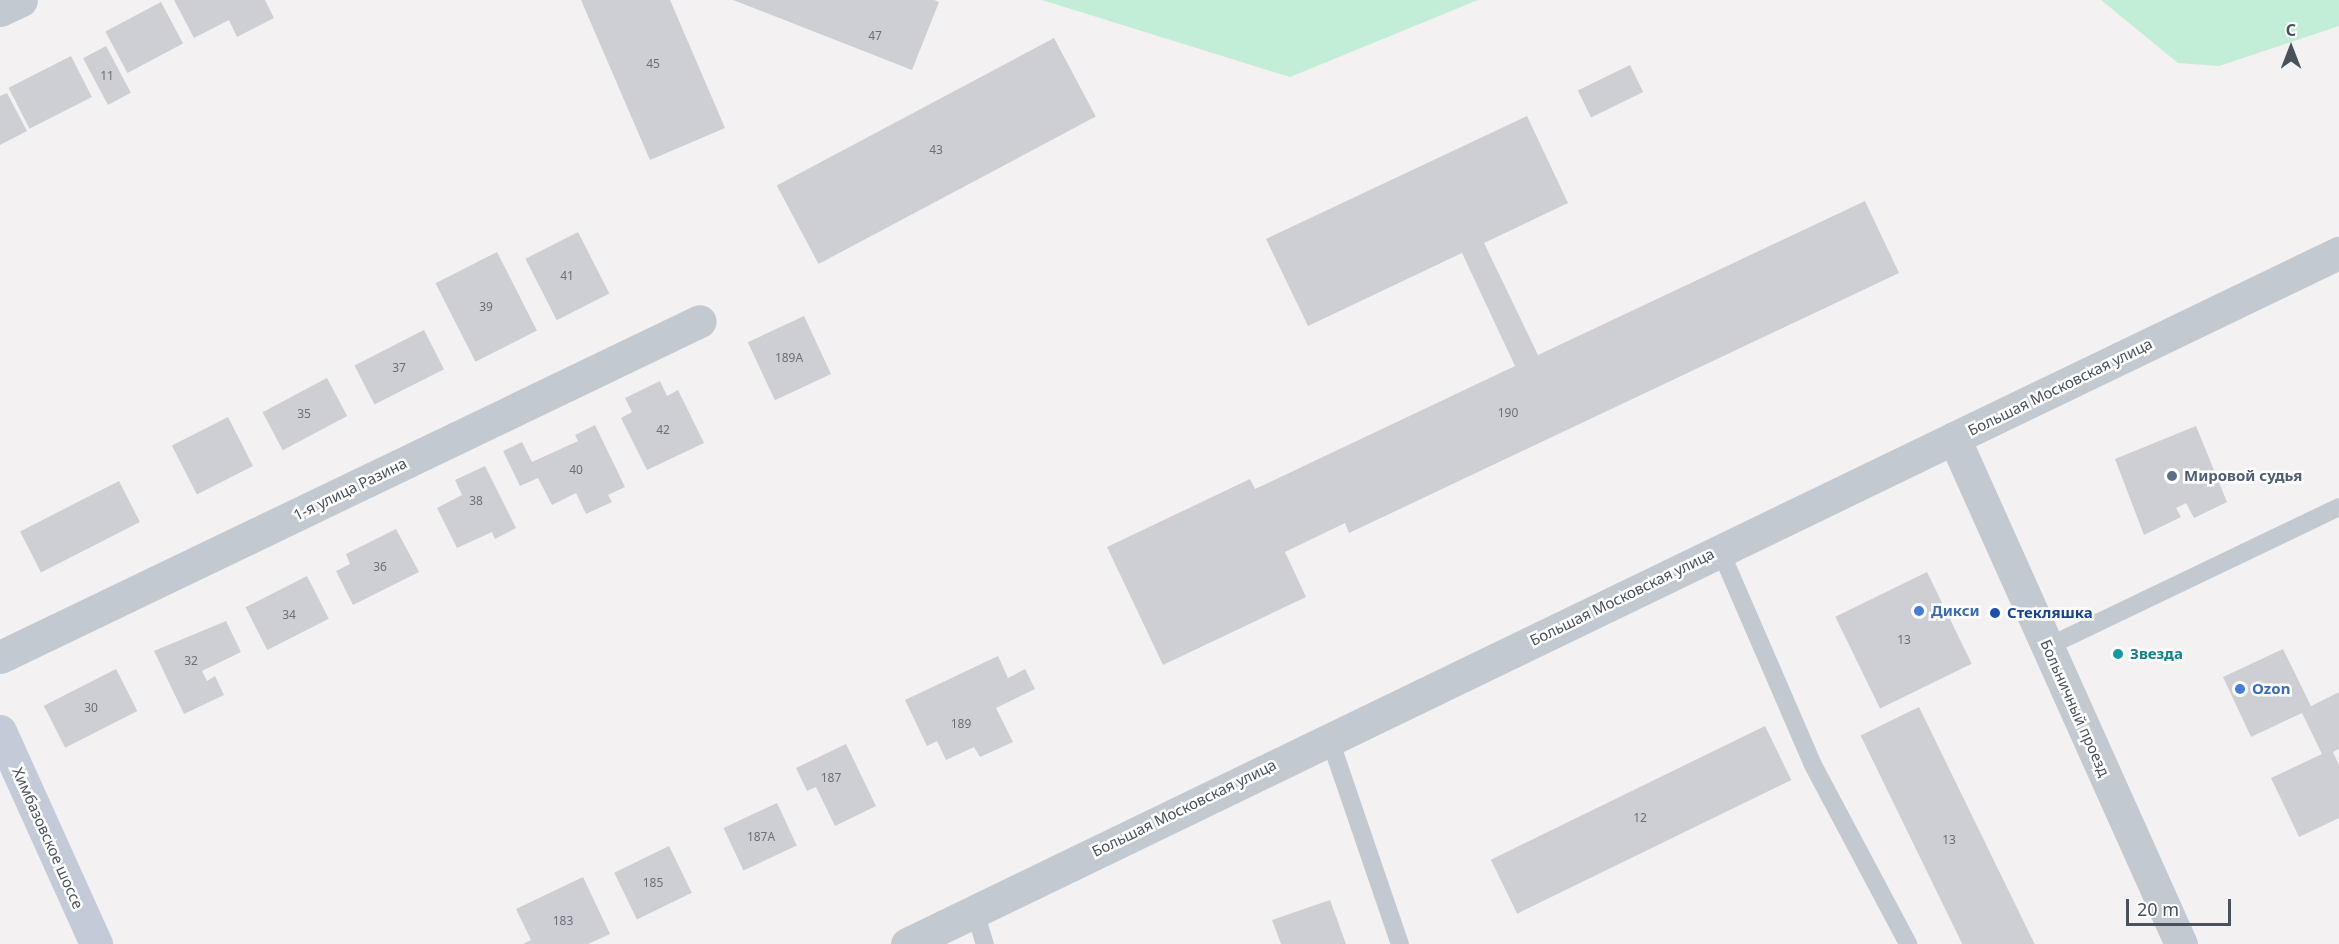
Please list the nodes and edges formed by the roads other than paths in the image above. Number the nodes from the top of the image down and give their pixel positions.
1 (21, 0) edge
2 (0, 10) edge
3 (2339, 254) edge
4 (700, 321) dead end
5 (1954, 438) junction
6 (2339, 507) edge
7 (1720, 550) junction
8 (2047, 647) junction
9 (0, 657) edge
10 (0, 731) edge
11 (1329, 737) junction
12 (975, 912) junction
13 (96, 944) edge
14 (907, 944) edge
15 (985, 944) edge
16 (1400, 944) edge
17 (1908, 944) edge
18 (2181, 944) edge

1 - 2 street
3 - 5 street, Большая Московская улица
4 - 9 street, 1-я улица Разина
5 - 7 street, Большая Московская улица
5 - 8 street, Больничный проезд
6 - 8 lane
7 - 11 street, Большая Московская улица
7 - 17 lane
8 - 18 street, Больничный проезд
10 - 13 main road, Химбазовское шоссе
11 - 12 street, Большая Московская улица
11 - 16 lane
12 - 14 street, Большая Московская улица
12 - 15 lane

